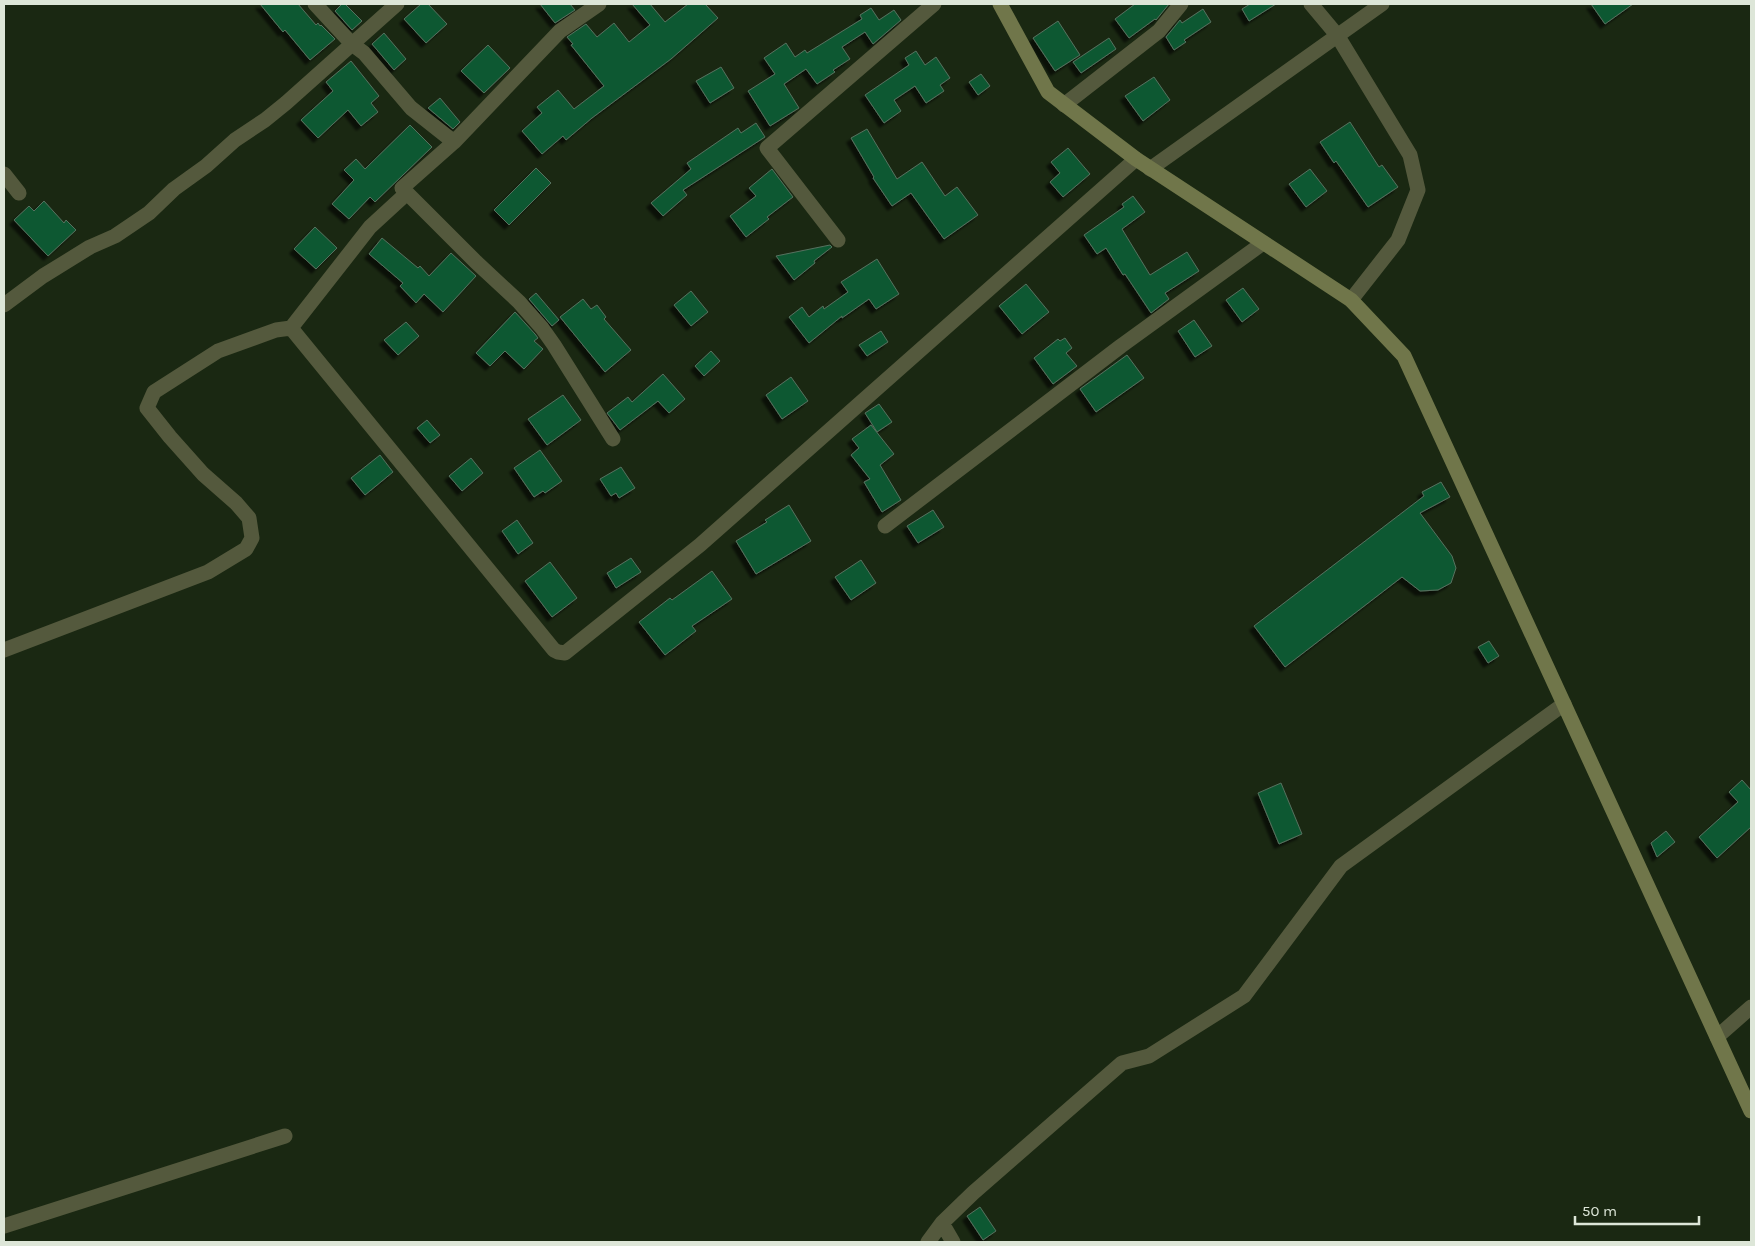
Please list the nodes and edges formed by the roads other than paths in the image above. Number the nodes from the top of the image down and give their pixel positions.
1 (315, 4) edge
2 (397, 4) edge
3 (599, 4) edge
4 (934, 4) edge
5 (1000, 4) edge
6 (1181, 4) edge
7 (1311, 4) edge
8 (1382, 4) edge
9 (1337, 35) junction
10 (352, 44) junction
11 (1064, 105) junction
12 (454, 142) junction
13 (1136, 159) junction
14 (1150, 169) junction
15 (4, 174) edge
16 (19, 192) dead end
17 (407, 193) junction
18 (838, 240) dead end
19 (1263, 243) junction
20 (1351, 300) junction
21 (4, 305) edge
22 (291, 328) junction
23 (613, 439) dead end
24 (885, 526) dead end
25 (4, 650) edge
26 (1564, 704) junction
27 (1751, 1007) edge
28 (1717, 1037) junction
29 (1751, 1111) edge
30 (285, 1136) dead end
31 (942, 1223) junction
32 (4, 1226) edge
33 (928, 1242) edge
34 (953, 1242) edge

1 - 10 street
2 - 10 street
3 - 12 street
4 - 18 street
5 - 11 street
6 - 11 street
7 - 9 street
8 - 9 street
9 - 14 street
9 - 20 street
10 - 12 street
10 - 21 street
11 - 13 street
12 - 17 street
13 - 14 street
13 - 22 street
14 - 19 street
15 - 16 street
17 - 22 street
17 - 23 street
19 - 20 street
19 - 24 street
20 - 26 street
22 - 25 street
26 - 28 street
26 - 31 street
27 - 28 street
28 - 29 street
30 - 32 street
31 - 33 street
31 - 34 street

